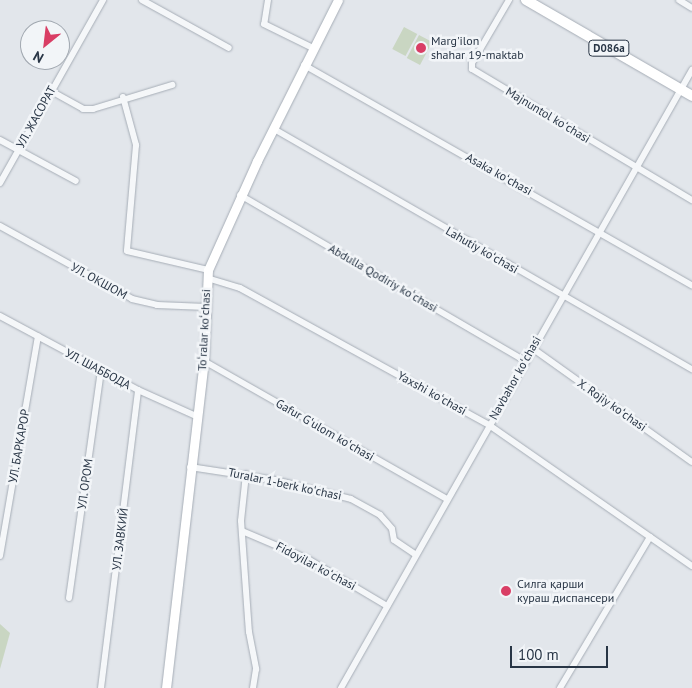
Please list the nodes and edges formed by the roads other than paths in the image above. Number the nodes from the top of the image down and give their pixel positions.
1 (103, 0) edge
2 (142, 0) edge
3 (268, 0) edge
4 (338, 0) edge
5 (509, 0) edge
6 (526, 0) edge
7 (679, 0) edge
8 (692, 8) edge
9 (229, 48) dead end
10 (313, 48) junction
11 (304, 66) junction
12 (692, 70) edge
13 (172, 85) dead end
14 (680, 89) junction
15 (52, 91) junction
16 (692, 96) edge
17 (123, 97) junction
18 (274, 129) junction
19 (0, 140) edge
20 (18, 150) junction
21 (636, 168) junction
22 (76, 181) dead end
23 (0, 183) edge
24 (240, 195) junction
25 (692, 200) edge
26 (0, 226) edge
27 (600, 231) junction
28 (207, 274) junction
29 (692, 285) edge
30 (562, 296) junction
31 (206, 307) junction
32 (0, 316) edge
33 (38, 336) junction
34 (532, 348) junction
35 (204, 361) junction
36 (525, 361) junction
37 (692, 369) edge
38 (101, 371) junction
39 (138, 390) junction
40 (198, 416) junction
41 (490, 425) junction
42 (692, 462) edge
43 (190, 467) junction
44 (246, 474) junction
45 (447, 499) junction
46 (242, 531) junction
47 (650, 537) junction
48 (415, 554) junction
49 (0, 556) edge
50 (692, 566) edge
51 (69, 598) dead end
52 (387, 606) junction
53 (101, 688) edge
54 (166, 688) edge
55 (253, 688) edge
56 (341, 688) edge
57 (560, 688) edge

1 - 15 street, УЛ. ЖАСОРАТ
2 - 9 street
3 - 10 street
4 - 10 main road, Toʻralar koʻchasi
5 - 21 street, Majnuntol koʻchasi
6 - 14 main road, D086a
7 - 8 street
10 - 11 main road, Toʻralar koʻchasi
11 - 18 main road, Toʻralar koʻchasi
11 - 27 street, Asaka koʻchasi
12 - 14 street, Navbahor koʻchasi
13 - 17 street
14 - 16 main road, D086a
14 - 21 street, Navbahor koʻchasi
15 - 17 street
15 - 20 street, УЛ. ЖАСОРАТ
17 - 28 street, Yaxshi koʻchasi
18 - 24 main road, Toʻralar koʻchasi
18 - 30 street, Lahutiy koʻchasi
19 - 20 street
20 - 22 street
20 - 23 street, УЛ. ЖАСОРАТ
21 - 25 street, Majnuntol koʻchasi
21 - 27 street, Navbahor koʻchasi
24 - 28 main road, Toʻralar koʻchasi
24 - 36 street, Abdulla Qodiriy koʻchasi
26 - 31 street, УЛ. ОКШОМ
27 - 29 street, Asaka koʻchasi
27 - 30 street, Navbahor koʻchasi
28 - 31 main road, Toʻralar koʻchasi
28 - 41 street, Yaxshi koʻchasi
30 - 34 street, Navbahor koʻchasi
30 - 37 street, Lahutiy koʻchasi
31 - 35 main road, Toʻralar koʻchasi
32 - 33 street, УЛ. ШАББОДА
33 - 38 street, УЛ. ШАББОДА
33 - 49 street, УЛ. БАРКАРОР
34 - 36 street, Navbahor koʻchasi
34 - 42 street, X. Rojiy koʻchasi
35 - 40 main road, Toʻralar koʻchasi
35 - 45 street, Gafur Gʻulom koʻchasi
36 - 41 street, Navbahor koʻchasi
38 - 39 street, УЛ. ШАББОДА
38 - 51 street, УЛ. ОРОМ
39 - 40 street, УЛ. ШАББОДА
39 - 53 street, УЛ. ЗАВКИЙ
40 - 43 main road, Toʻralar koʻchasi
41 - 45 street, Navbahor koʻchasi
41 - 47 street, Yaxshi koʻchasi
43 - 44 street, Turalar 1-berk koʻchasi
43 - 54 main road, Toʻralar koʻchasi
44 - 46 street
44 - 48 street, Turalar 1-berk koʻchasi
45 - 48 street, Navbahor koʻchasi
46 - 52 street, Fidoyilar koʻchasi
46 - 55 street
47 - 50 street, Yaxshi koʻchasi
47 - 57 street
48 - 52 street, Navbahor koʻchasi
52 - 56 street, Navbahor koʻchasi

